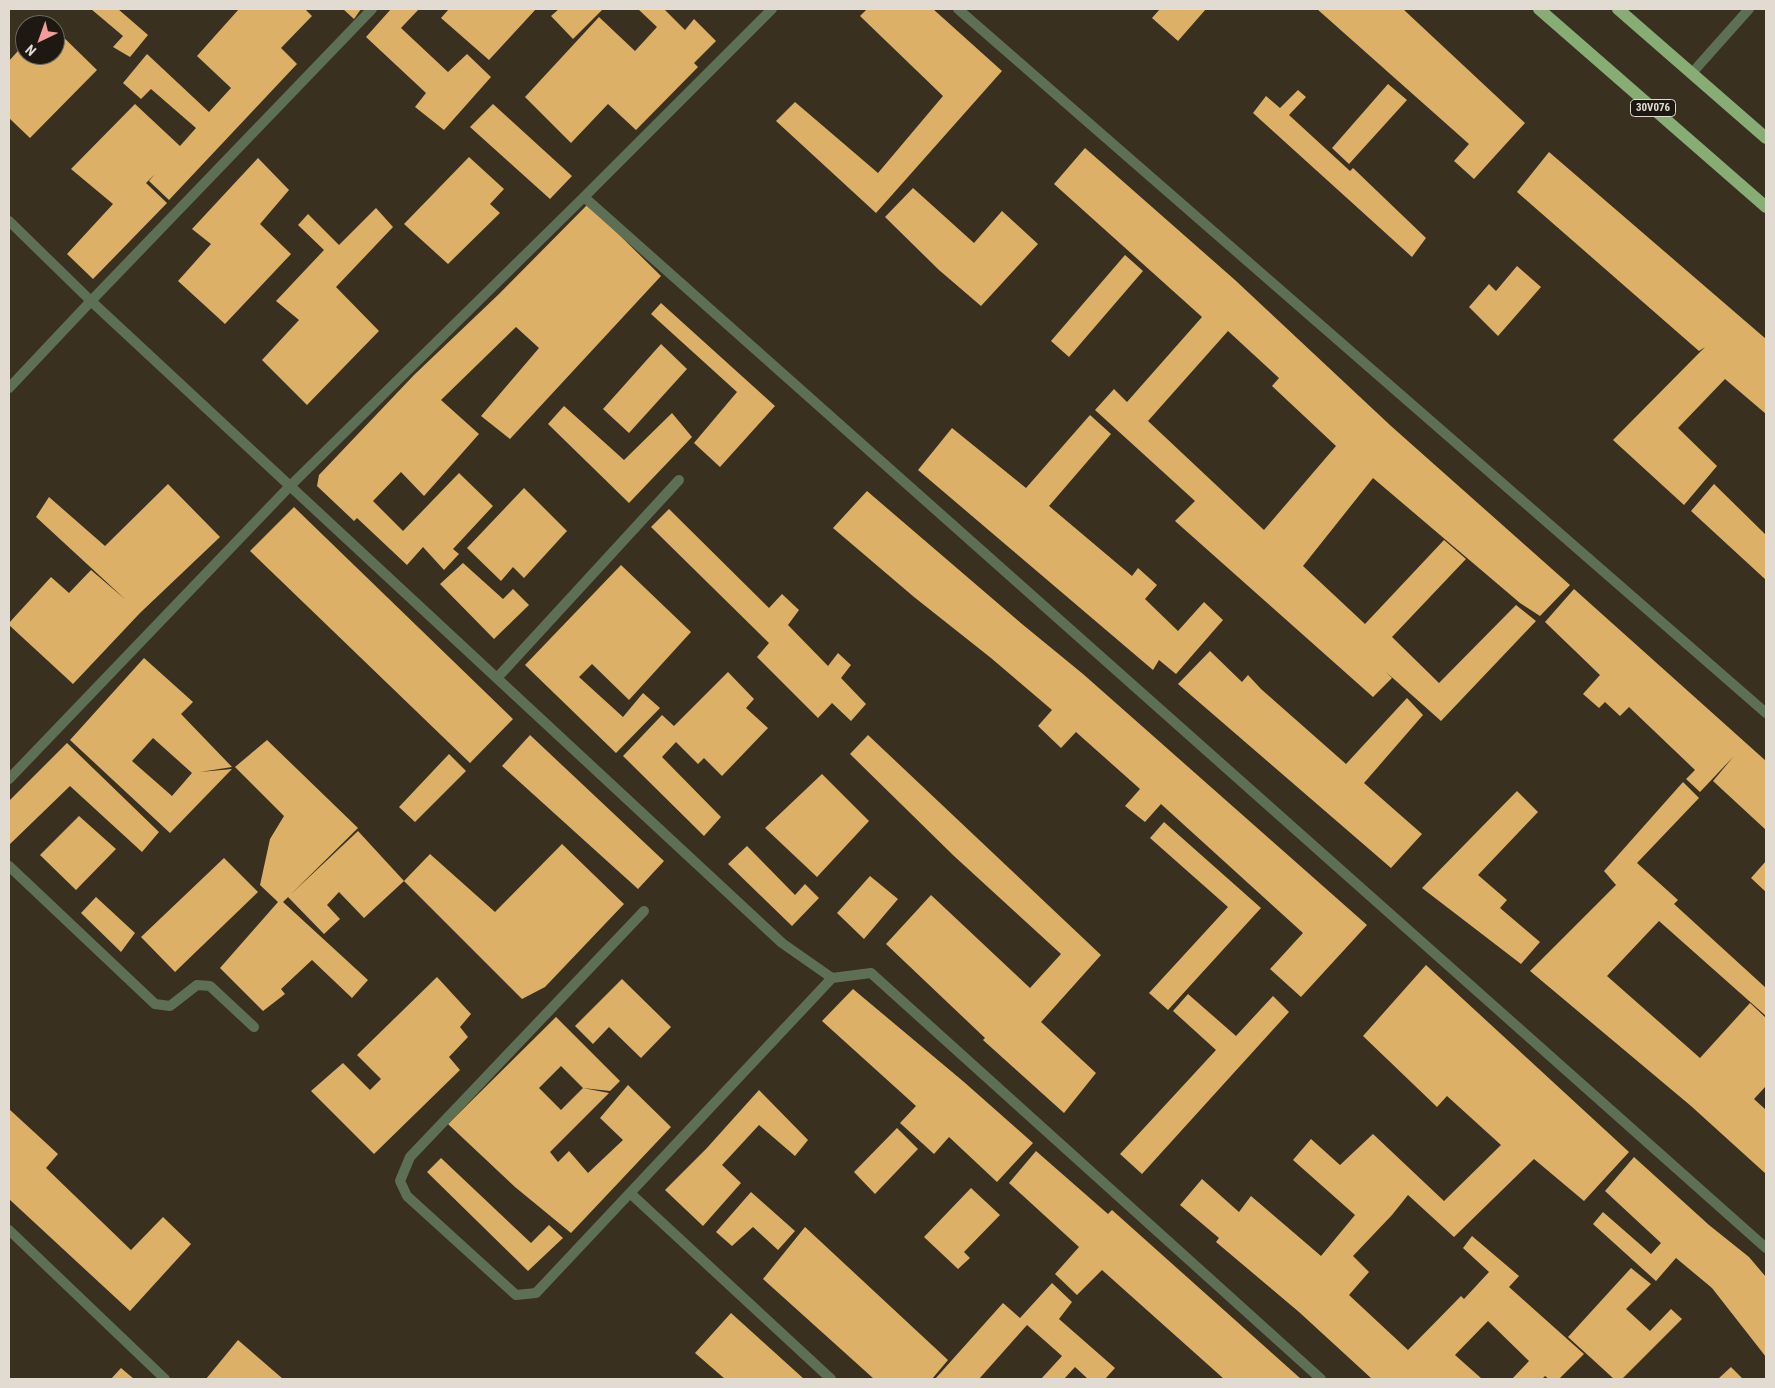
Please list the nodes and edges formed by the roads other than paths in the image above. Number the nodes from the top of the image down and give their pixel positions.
1 (372, 9) edge
2 (772, 9) edge
3 (958, 9) edge
4 (1539, 9) edge
5 (1618, 9) edge
6 (1749, 9) edge
7 (1692, 73) junction
8 (1766, 138) edge
9 (584, 197) junction
10 (1766, 208) edge
11 (9, 220) edge
12 (91, 301) junction
13 (9, 388) edge
14 (679, 480) dead end
15 (290, 486) junction
16 (497, 678) junction
17 (1766, 713) edge
18 (9, 778) edge
19 (9, 866) edge
20 (644, 911) dead end
21 (832, 978) junction
22 (254, 1027) dead end
23 (630, 1193) junction
24 (9, 1230) edge
25 (1766, 1248) edge
26 (165, 1379) edge
27 (831, 1379) edge
28 (1322, 1379) edge

1 - 12 street
2 - 9 street
3 - 17 street
4 - 10 main road, 30V076
5 - 7 main road
6 - 7 street
7 - 8 main road
9 - 15 street
9 - 25 street
11 - 12 street
12 - 13 street
12 - 15 street
14 - 16 street
15 - 16 street
15 - 18 street
16 - 21 street
19 - 22 street
20 - 23 street
21 - 23 street
21 - 28 street
23 - 27 street
24 - 26 street

